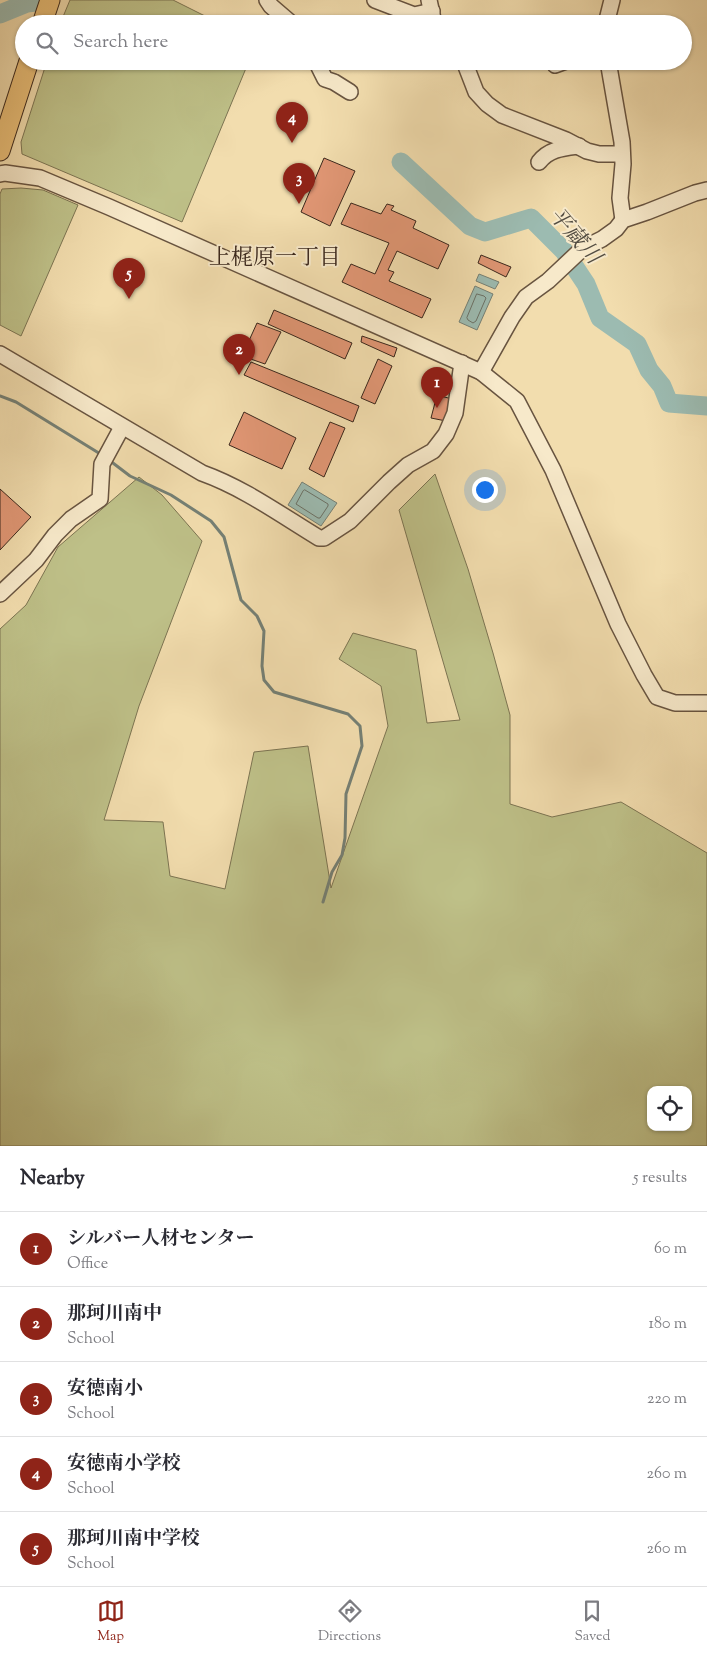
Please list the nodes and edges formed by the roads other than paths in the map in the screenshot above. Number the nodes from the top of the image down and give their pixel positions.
1 (50, 0) edge
2 (267, 0) edge
3 (376, 0) edge
4 (612, 0) edge
5 (432, 12) edge
6 (45, 15) edge
7 (281, 15) edge
8 (608, 15) edge
9 (26, 70) edge
10 (320, 70) edge
11 (467, 70) edge
12 (609, 70) edge
13 (350, 92) dead end
14 (579, 146) junction
15 (0, 151) edge
16 (622, 154) junction
17 (539, 162) dead end
18 (0, 174) edge
19 (707, 190) edge
20 (623, 220) junction
21 (0, 354) edge
22 (462, 363) junction
23 (480, 372) junction
24 (122, 427) junction
25 (0, 594) edge
26 (707, 703) edge

1 - 6 main road
2 - 7 street
3 - 5 street
4 - 8 street
9 - 15 main road
10 - 13 street
11 - 14 street
12 - 16 street
14 - 16 street
14 - 17 street
16 - 20 street
18 - 22 street
19 - 20 street
20 - 23 street
21 - 24 street
22 - 23 street
22 - 24 street
23 - 26 street
24 - 25 street

